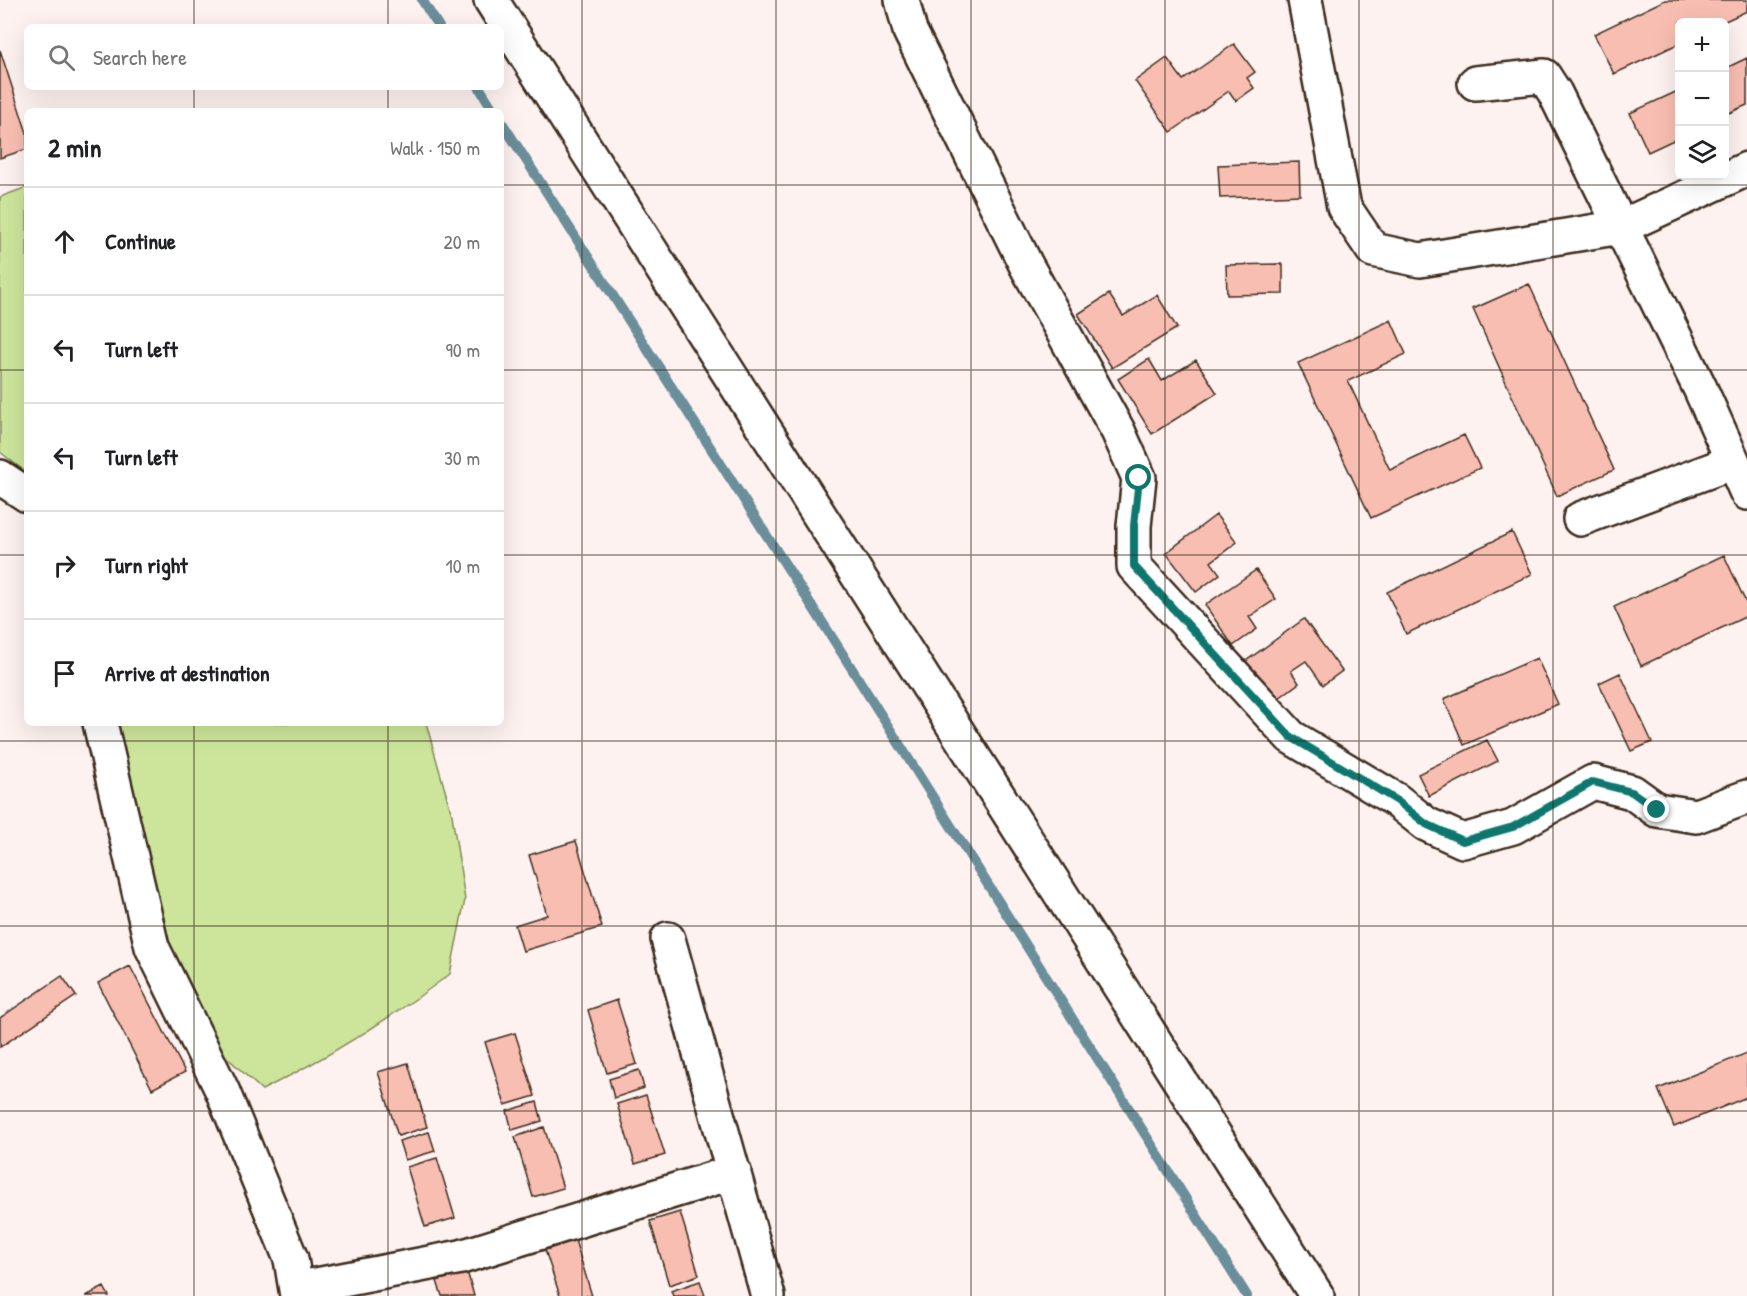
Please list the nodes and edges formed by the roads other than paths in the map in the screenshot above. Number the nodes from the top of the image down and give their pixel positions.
1 (490, 0) edge
2 (902, 0) edge
3 (1305, 0) edge
4 (1475, 83) dead end
5 (1747, 169) edge
6 (1621, 227) junction
7 (1733, 462) junction
8 (0, 477) edge
9 (24, 493) edge
10 (1747, 493) edge
11 (1580, 519) dead end
12 (101, 726) edge
13 (1747, 797) edge
14 (668, 939) dead end
15 (734, 1172) junction
16 (296, 1293) edge
17 (768, 1296) edge
18 (1317, 1296) edge

1 - 18 street
2 - 13 street
3 - 6 street
4 - 6 street
5 - 6 street
6 - 7 street
7 - 10 street
7 - 11 street
8 - 9 street
12 - 16 street
14 - 15 street
15 - 16 street
15 - 17 street

